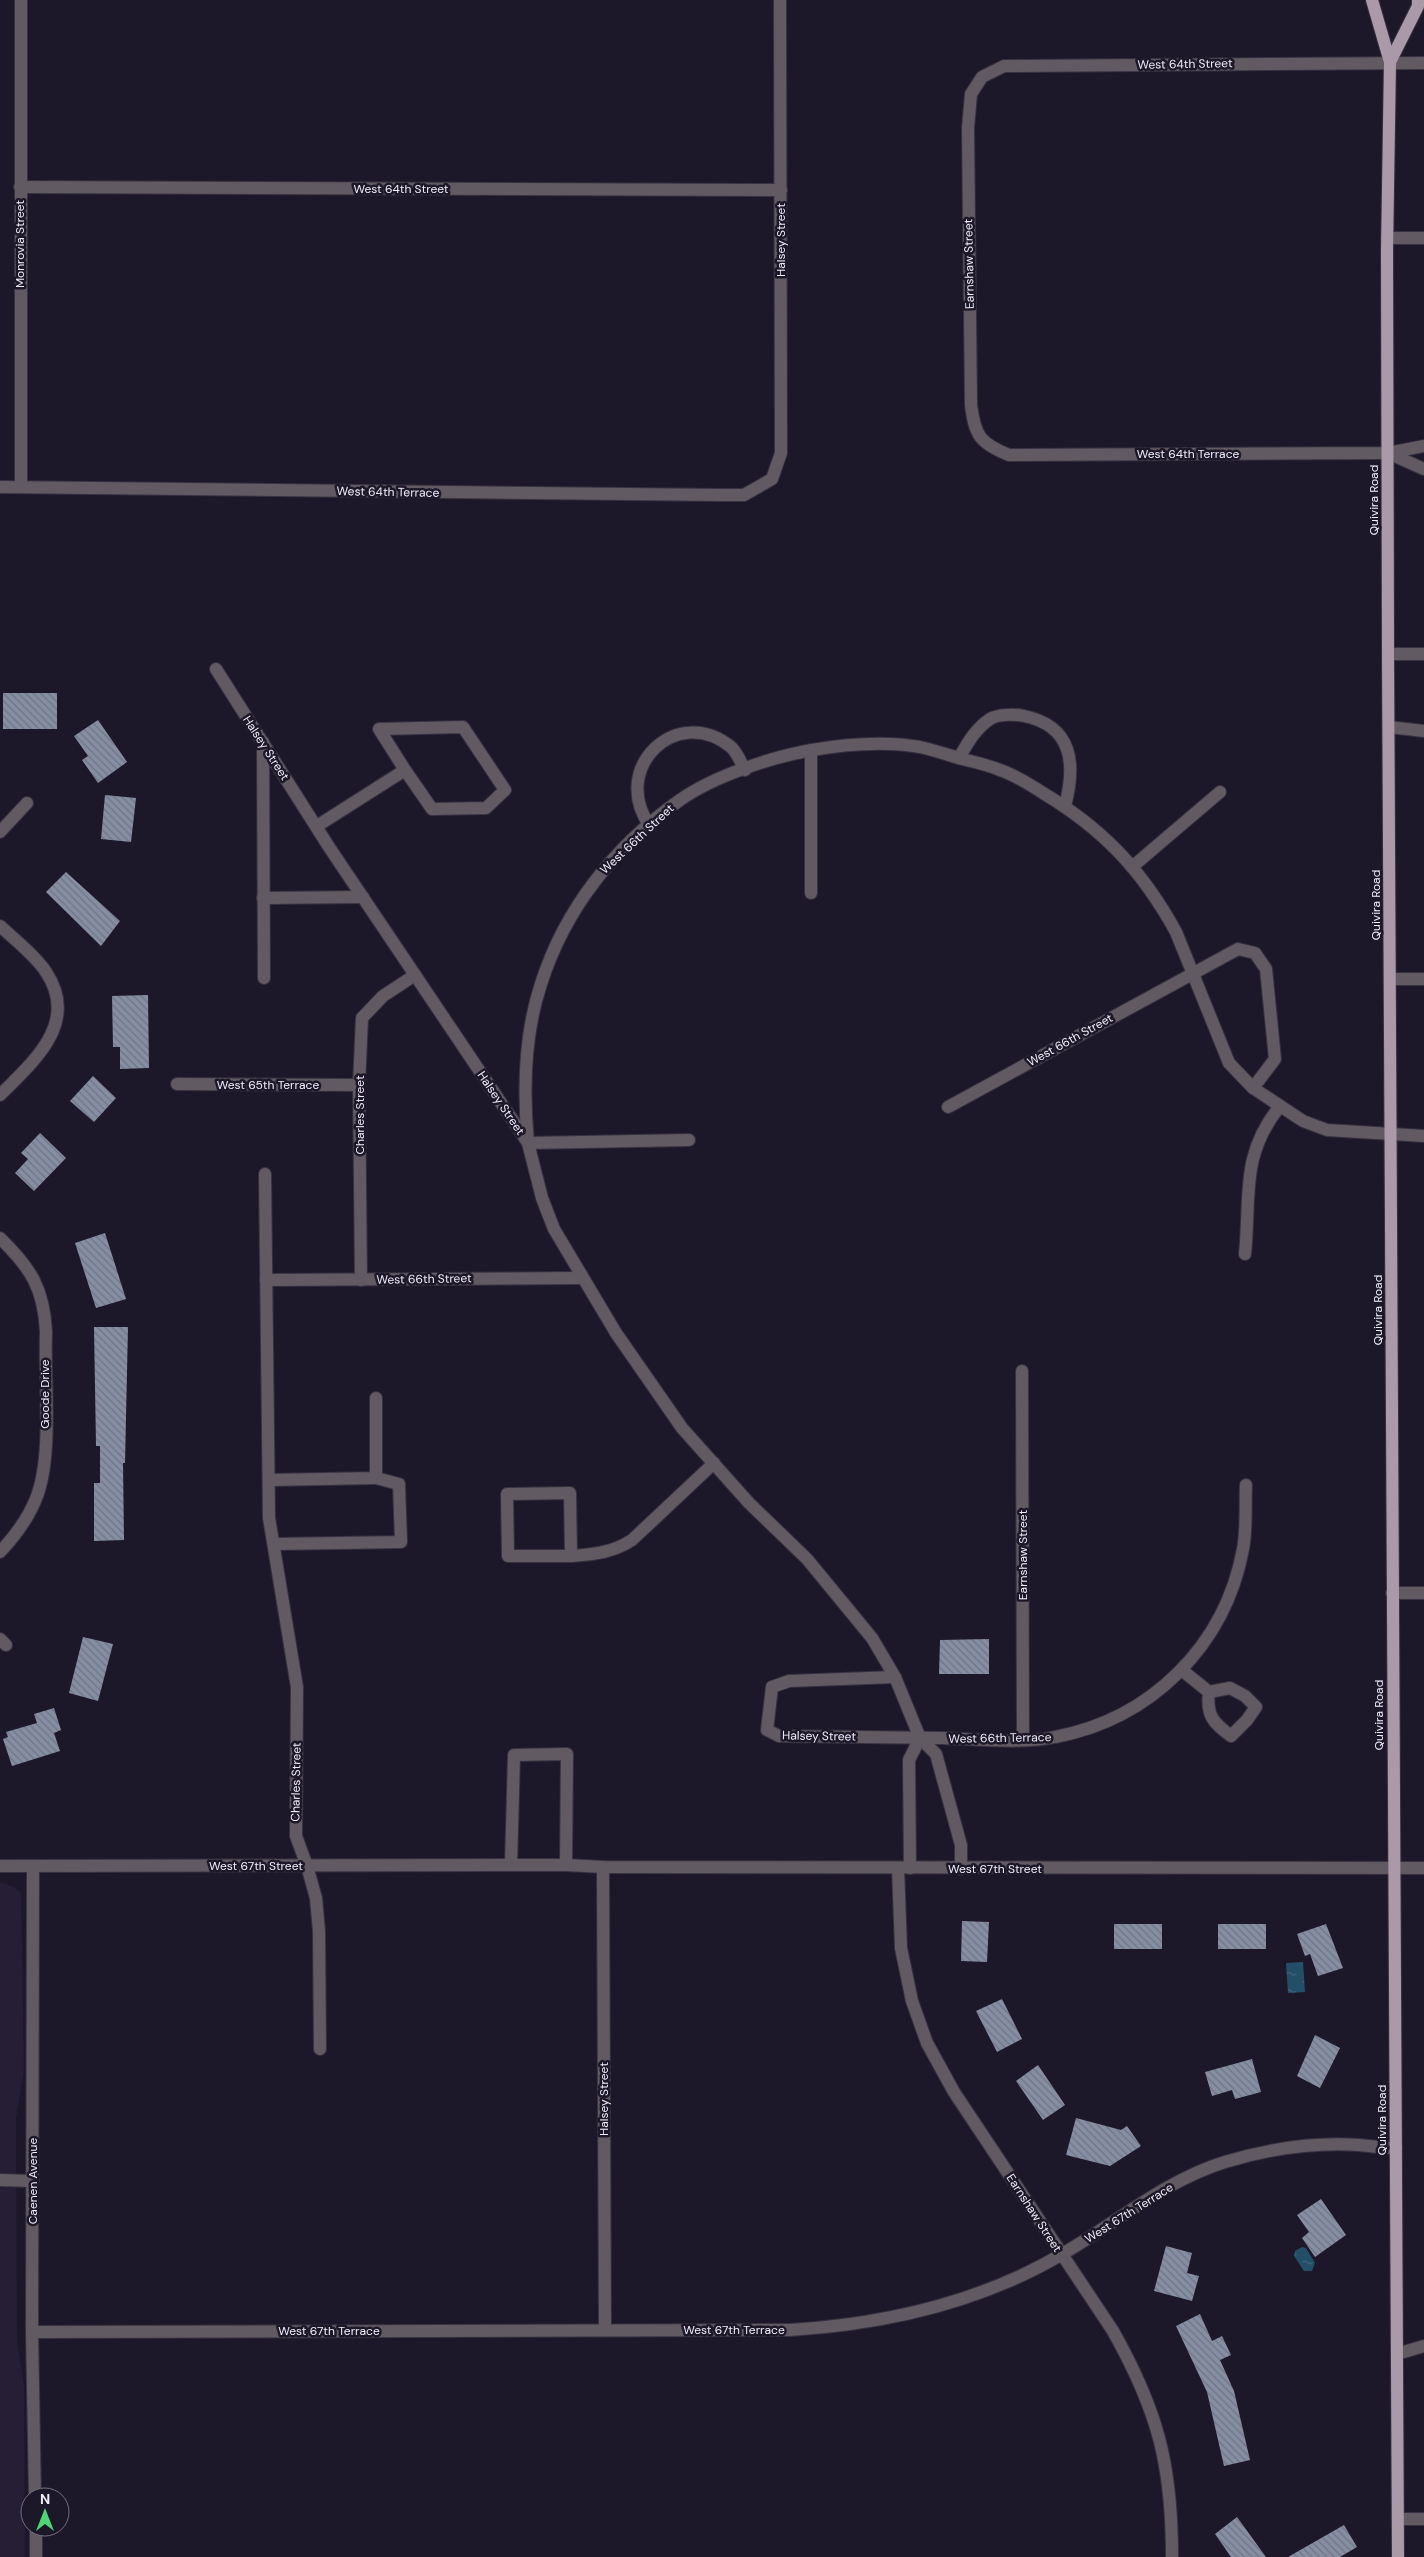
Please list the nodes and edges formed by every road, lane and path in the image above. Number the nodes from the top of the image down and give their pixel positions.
1 (21, 0) edge
2 (780, 0) edge
3 (1372, 0) edge
4 (1418, 0) edge
5 (1390, 62) junction
6 (1424, 62) edge
7 (982, 77) joint
8 (20, 187) junction
9 (782, 190) junction
10 (1387, 238) junction
11 (1424, 238) edge
12 (1424, 446) edge
13 (990, 448) joint
14 (1388, 453) junction
15 (1424, 470) edge
16 (772, 479) joint
17 (0, 487) edge
18 (21, 487) junction
19 (1388, 654) junction
20 (1424, 654) edge
21 (216, 669) dead end
22 (1389, 727) junction
23 (1424, 731) edge
24 (263, 742) junction
25 (811, 750) junction
26 (958, 758) junction
27 (405, 770) junction
28 (745, 770) junction
29 (1220, 792) dead end
30 (27, 803) dead end
31 (1065, 806) junction
32 (317, 826) junction
33 (650, 826) junction
34 (0, 832) edge
35 (1132, 867) junction
36 (812, 893) dead end
37 (363, 897) junction
38 (263, 898) junction
39 (0, 926) edge
40 (1192, 972) junction
41 (415, 975) junction
42 (264, 978) dead end
43 (1390, 979) junction
44 (1424, 979) edge
45 (177, 1084) dead end
46 (359, 1085) junction
47 (1253, 1088) junction
48 (0, 1096) edge
49 (1280, 1106) junction
50 (948, 1107) dead end
51 (1392, 1135) junction
52 (1424, 1136) edge
53 (689, 1140) dead end
54 (528, 1143) junction
55 (265, 1174) dead end
56 (0, 1238) edge
57 (1246, 1254) dead end
58 (582, 1278) junction
59 (266, 1280) junction
60 (361, 1280) junction
61 (1022, 1371) dead end
62 (376, 1398) dead end
63 (714, 1463) junction
64 (376, 1478) junction
65 (269, 1480) junction
66 (1246, 1485) dead end
67 (274, 1544) junction
68 (0, 1552) edge
69 (571, 1556) junction
70 (1392, 1593) junction
71 (1424, 1593) edge
72 (1183, 1670) junction
73 (895, 1677) junction
74 (1210, 1692) dead end
75 (920, 1738) junction
76 (1023, 1739) junction
77 (512, 1865) junction
78 (566, 1865) junction
79 (0, 1866) edge
80 (33, 1866) junction
81 (308, 1866) junction
82 (603, 1867) junction
83 (904, 1868) junction
84 (1394, 1868) junction
85 (1424, 1868) edge
86 (961, 1869) junction
87 (320, 2049) dead end
88 (1396, 2148) junction
89 (0, 2180) edge
90 (32, 2181) junction
91 (1062, 2255) junction
92 (606, 2330) junction
93 (32, 2332) junction
94 (1424, 2346) edge
95 (1398, 2354) junction
96 (35, 2487) edge
97 (1398, 2519) junction
98 (1424, 2519) edge
99 (36, 2537) edge
100 (36, 2557) edge
101 (1172, 2557) edge
102 (1398, 2557) edge

1 - 8 street, Monrovia Street
2 - 9 street, Halsey Street
3 - 5 main road, Quivira Road
4 - 5 main road, Quivira Road
5 - 6 street, West 64th Street
5 - 7 street, West 64th Street
5 - 10 main road, Quivira Road
7 - 13 street, Earnshaw Street
8 - 9 street, West 64th Street
8 - 18 street, Monrovia Street
9 - 16 street, Halsey Street
10 - 11 street
10 - 14 main road, Quivira Road
12 - 14 street
13 - 14 street, West 64th Terrace
14 - 15 street
14 - 19 main road, Quivira Road
16 - 18 street, West 64th Terrace
17 - 18 street, West 64th Terrace
19 - 20 street
19 - 22 main road, Quivira Road
21 - 24 street, Halsey Street
22 - 23 street
22 - 43 main road, Quivira Road
24 - 32 street, Halsey Street
24 - 38 street
25 - 26 street, West 66th Street
25 - 28 street, West 66th Street
25 - 36 street
26 - 31 street, West 66th Street
26 - 31 street
27 - 27 street
27 - 32 street
28 - 33 street, West 66th Street
28 - 33 street
29 - 35 street
30 - 34 street
31 - 35 street, West 66th Street
32 - 37 street, Halsey Street
33 - 54 street, West 66th Street
35 - 40 street, West 66th Street
37 - 38 street
37 - 41 street, Halsey Street
38 - 42 street
39 - 48 street
40 - 47 street, West 66th Street
40 - 47 street
40 - 50 street, West 66th Street
41 - 46 street, Charles Street
41 - 54 street, Halsey Street
43 - 44 street
43 - 51 main road, Quivira Road
45 - 46 street, West 65th Terrace
46 - 60 street, Charles Street
47 - 49 street, West 66th Street
49 - 51 street, West 66th Street
49 - 57 street
51 - 52 street, West 66th Street
51 - 70 main road, Quivira Road
53 - 54 street
54 - 58 street, Halsey Street
55 - 59 street, Charles Street
56 - 68 street, Goode Drive
58 - 60 street, West 66th Street
58 - 63 street, Halsey Street
59 - 60 street, West 66th Street
59 - 65 street, Charles Street
61 - 76 street, Earnshaw Street
62 - 64 street
63 - 69 street
63 - 73 street, Halsey Street
64 - 65 street
64 - 67 street
65 - 67 street, Charles Street
66 - 72 street, West 66th Terrace
67 - 81 street, Charles Street
69 - 69 street
70 - 71 street
70 - 84 main road, Quivira Road
72 - 74 street
72 - 76 street, West 66th Terrace
73 - 75 street, Halsey Street
73 - 75 street, Halsey Street
75 - 76 street, West 66th Terrace
75 - 83 street
75 - 86 street, Halsey Street
77 - 78 street, West 67th Street
77 - 78 street
77 - 81 street, West 67th Street
78 - 82 street, West 67th Street
79 - 80 street, West 67th Street
80 - 81 street, West 67th Street
80 - 90 street, Caenen Avenue
81 - 87 street, Charles Street
82 - 83 street, West 67th Street
82 - 92 street, Halsey Street
83 - 86 street, West 67th Street
83 - 91 street, Earnshaw Street
84 - 85 street, West 67th Street
84 - 86 street, West 67th Street
84 - 88 main road, Quivira Road
88 - 91 street, West 67th Terrace
88 - 95 main road, Quivira Road
89 - 90 street
90 - 93 street, Caenen Avenue
91 - 92 street, West 67th Terrace
91 - 101 street, Earnshaw Street
92 - 93 street, West 67th Terrace
93 - 96 street, Caenen Avenue
94 - 95 street
95 - 97 main road, Quivira Road
97 - 98 street
97 - 102 main road, Quivira Road
99 - 100 street

